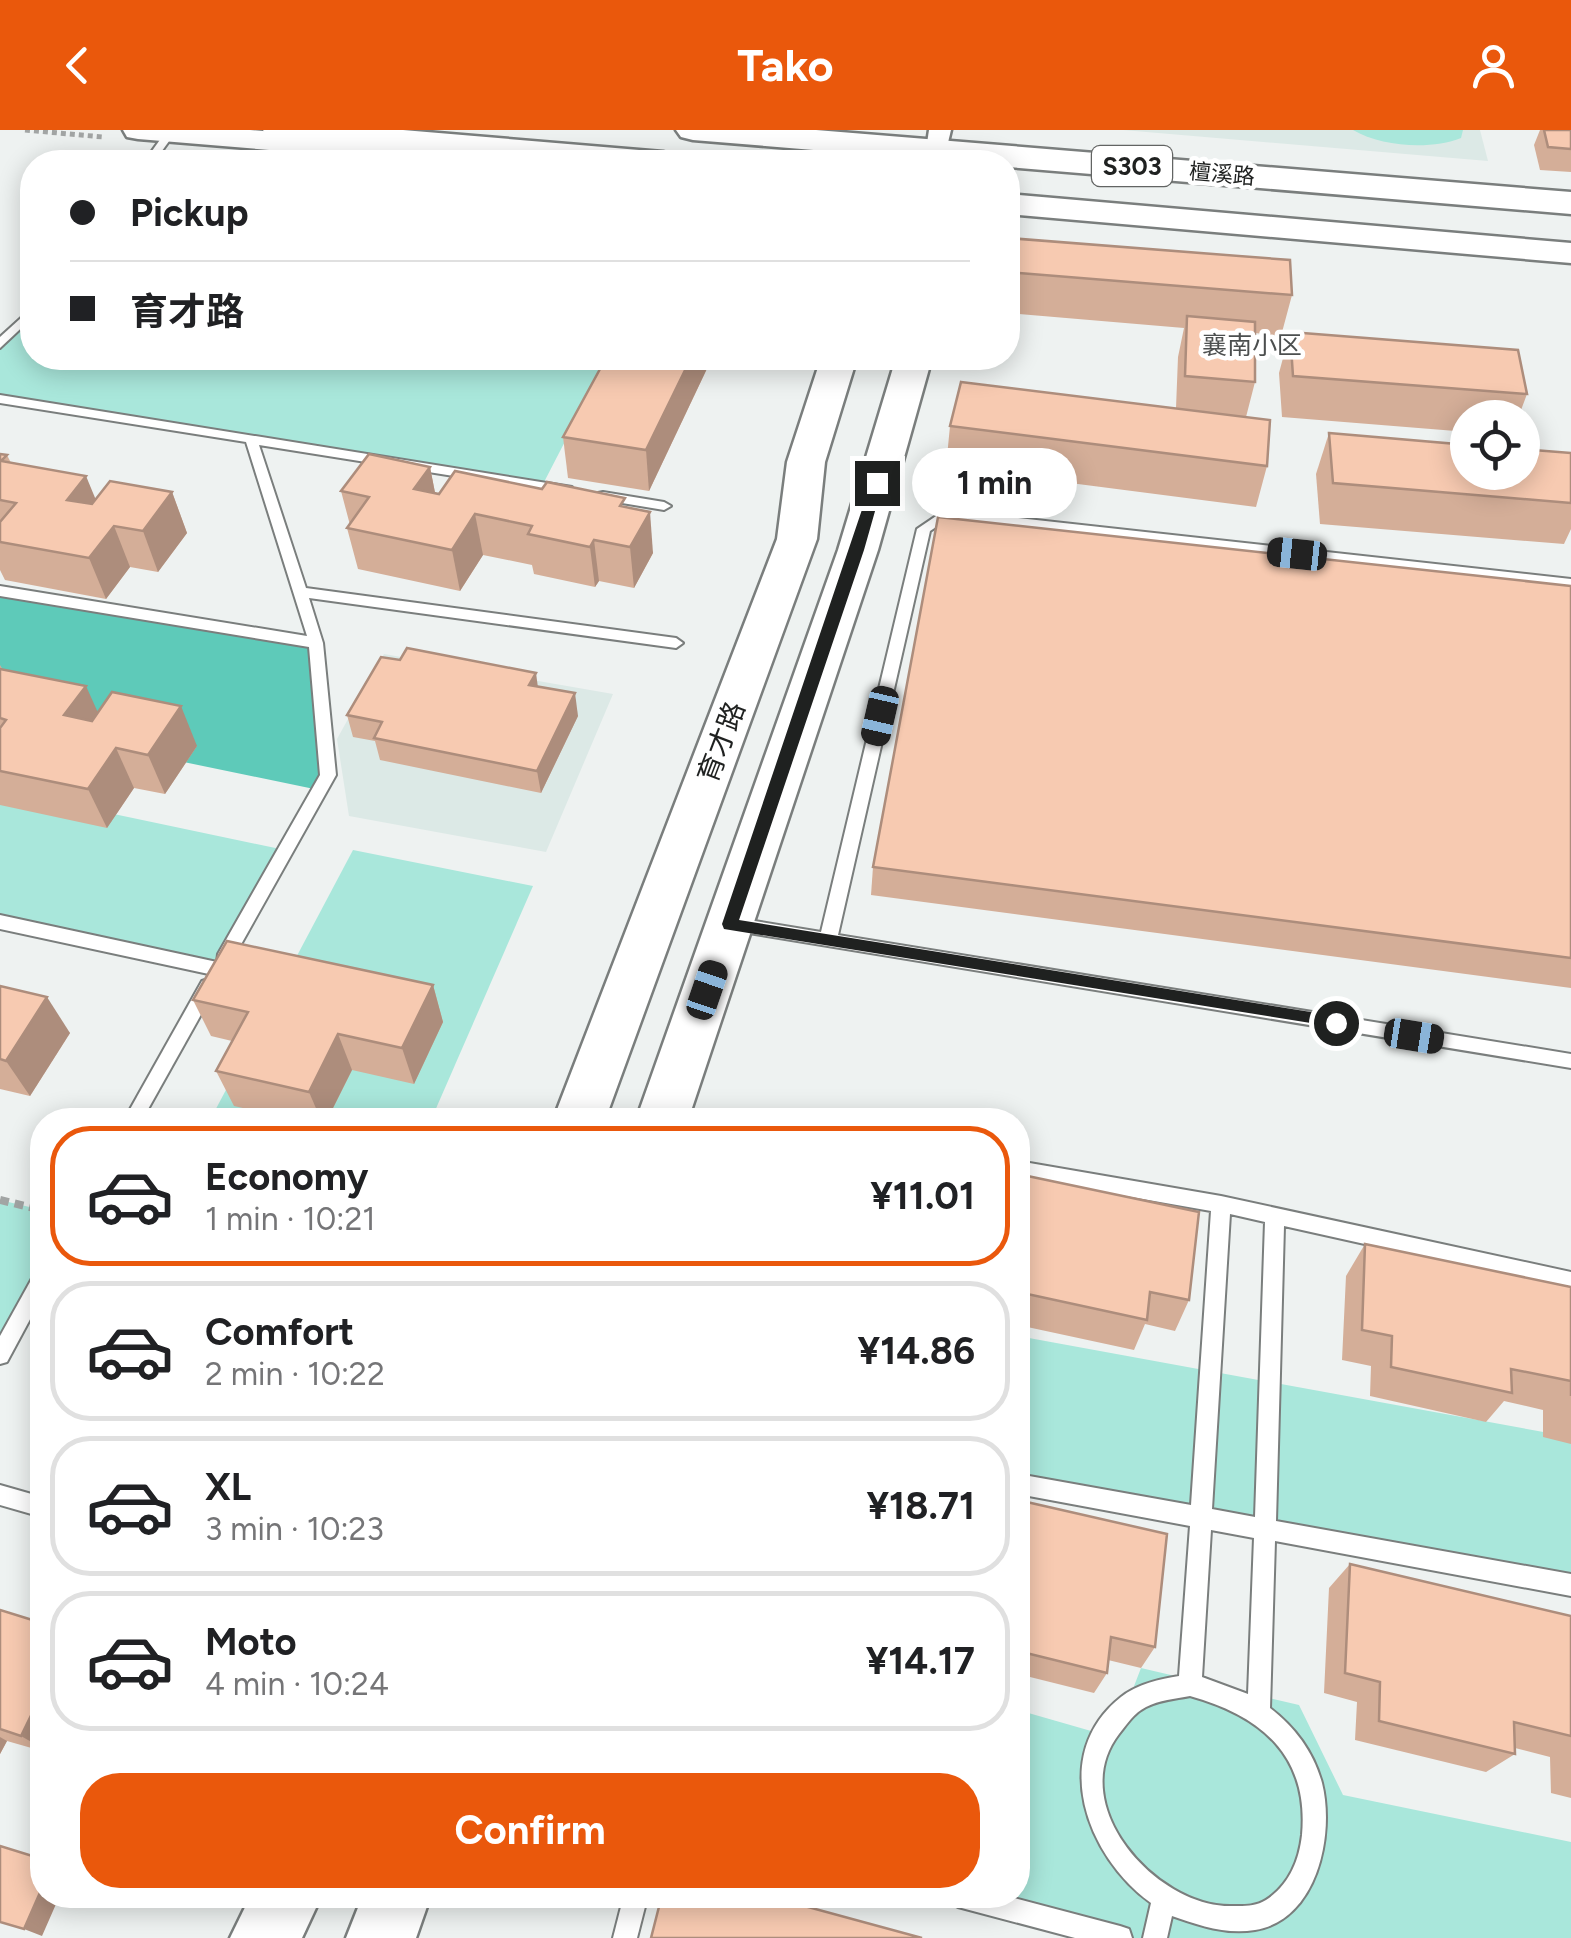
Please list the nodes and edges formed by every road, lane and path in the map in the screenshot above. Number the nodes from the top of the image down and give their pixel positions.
1 (138, 130) edge
2 (280, 130) edge
3 (693, 130) edge
4 (814, 130) edge
5 (171, 132) edge
6 (936, 149) edge
7 (381, 150) edge
8 (519, 150) edge
9 (1020, 155) edge
10 (1020, 156) edge
11 (1571, 192) edge
12 (1020, 193) edge
13 (1571, 203) edge
14 (1020, 205) edge
15 (1571, 240) edge
16 (1571, 253) edge
17 (6, 331) edge
18 (0, 344) edge
19 (835, 370) edge
20 (910, 370) edge
21 (0, 399) edge
22 (250, 439) junction
23 (577, 492) edge
24 (594, 495) edge
25 (664, 506) dead end
26 (1571, 584) edge
27 (0, 591) edge
28 (300, 592) junction
29 (316, 643) junction
30 (676, 643) dead end
31 (0, 922) edge
32 (730, 924) junction
33 (828, 940) junction
34 (218, 969) junction
35 (1571, 1062) edge
36 (140, 1108) edge
37 (584, 1108) edge
38 (666, 1108) edge
39 (1030, 1171) edge
40 (0, 1200) edge
41 (1221, 1204) junction
42 (30, 1207) edge
43 (1276, 1216) junction
44 (1571, 1281) edge
45 (30, 1301) edge
46 (0, 1355) edge
47 (1030, 1486) edge
48 (0, 1495) edge
49 (30, 1504) edge
50 (1200, 1519) junction
51 (1264, 1531) junction
52 (1571, 1585) edge
53 (1190, 1685) junction
54 (1259, 1710) junction
55 (392, 1908) edge
56 (633, 1908) edge
57 (1007, 1908) edge
58 (1161, 1909) junction
59 (1236, 1931) edge
60 (381, 1938) edge
61 (625, 1938) edge
62 (1120, 1938) edge
63 (1155, 1938) edge

1 - 5 street
2 - 8 main road
3 - 6 main road, 檀溪路 / S303
4 - 6 street
5 - 7 street
9 - 11 street
10 - 13 main road, 檀溪路 / S303
12 - 15 main road, 檀溪路 / S303
14 - 16 street
17 - 18 lane
19 - 37 street, 育才路
20 - 32 street
21 - 22 lane
22 - 23 lane
22 - 28 lane
24 - 25 lane
26 - 33 lane
27 - 29 lane
28 - 29 lane
28 - 30 lane
29 - 34 lane
31 - 34 lane
32 - 33 lane
32 - 38 street
33 - 35 lane
34 - 36 lane
39 - 41 lane
40 - 42 path
41 - 43 lane
41 - 50 lane
43 - 44 lane
43 - 51 lane
45 - 46 lane
47 - 50 lane
48 - 49 lane
50 - 51 lane
50 - 53 lane
51 - 52 lane
51 - 54 lane
53 - 54 lane
53 - 58 lane
54 - 59 lane
55 - 60 street
56 - 61 lane
57 - 62 lane
58 - 59 lane
58 - 63 lane

